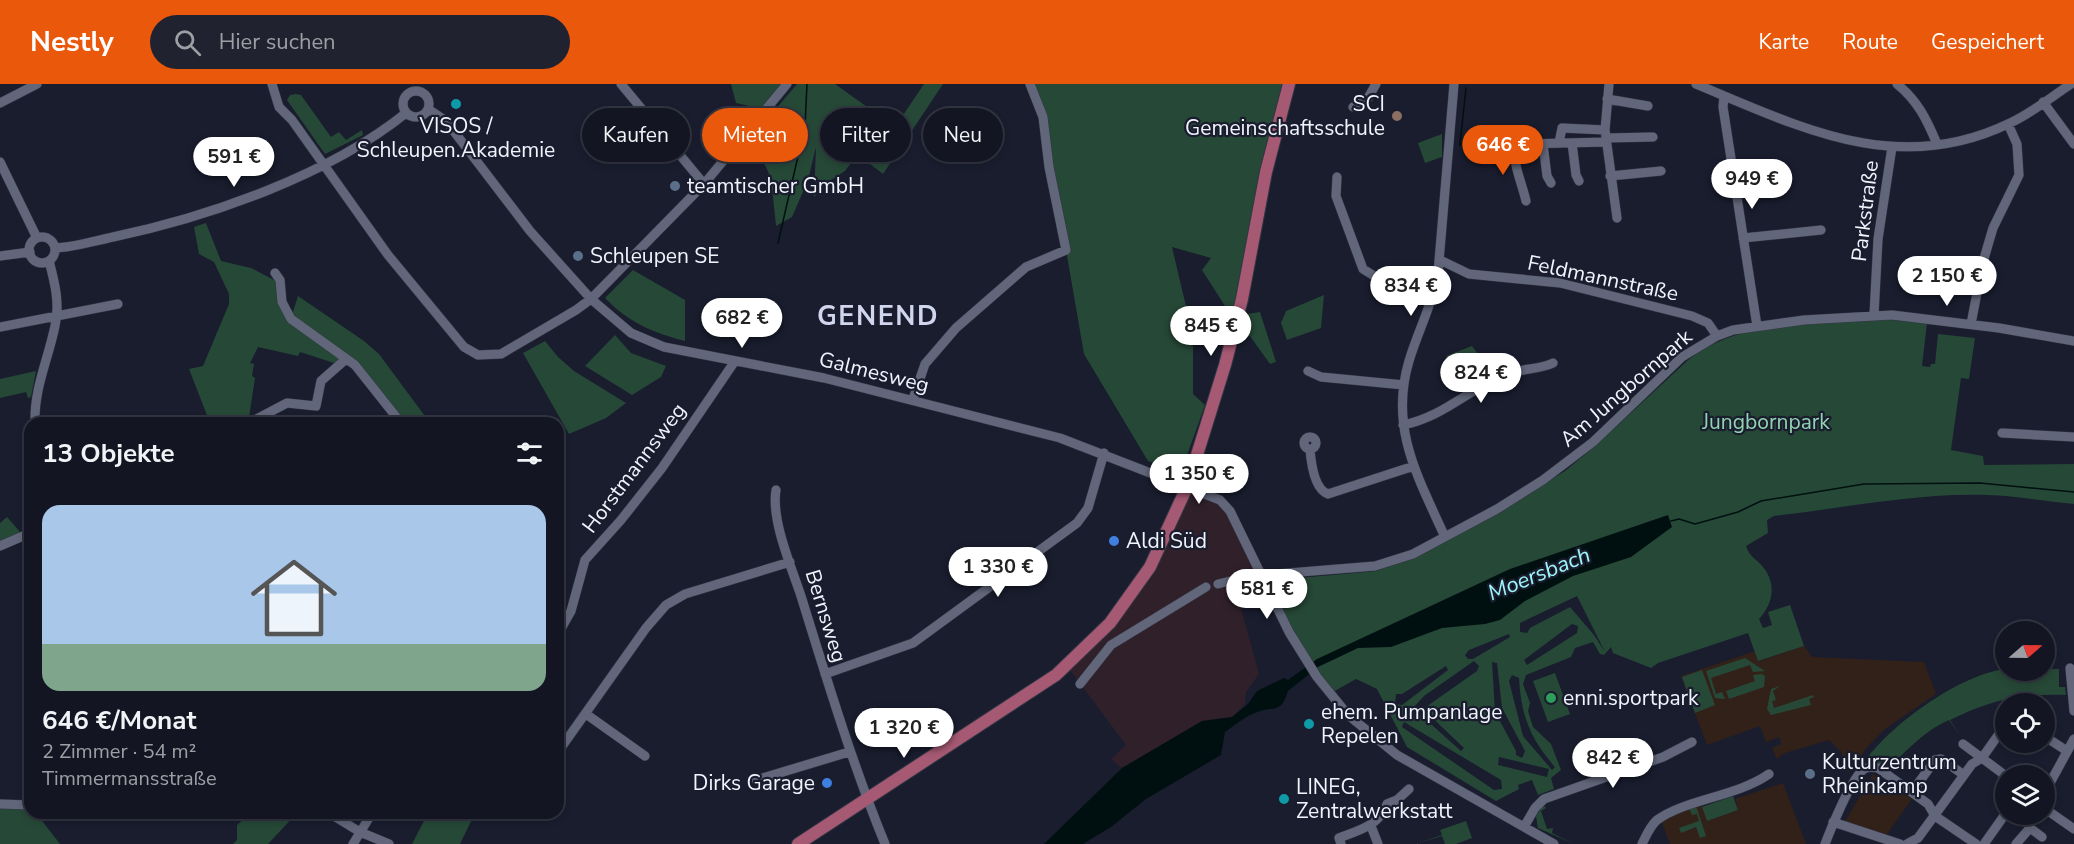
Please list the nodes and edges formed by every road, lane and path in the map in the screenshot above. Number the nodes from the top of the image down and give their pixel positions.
1 (37, 84) edge
2 (272, 84) edge
3 (430, 84) edge
4 (621, 84) edge
5 (787, 84) edge
6 (1030, 84) edge
7 (1288, 84) edge
8 (1376, 84) edge
9 (1454, 84) edge
10 (1609, 84) edge
11 (1696, 84) edge
12 (1897, 84) edge
13 (2072, 84) edge
14 (423, 93) junction
15 (1724, 96) junction
16 (1607, 99) junction
17 (2043, 102) junction
18 (0, 103) edge
19 (1648, 106) dead end
20 (1353, 107) dead end
21 (428, 109) junction
22 (406, 112) junction
23 (2008, 124) junction
24 (1606, 137) junction
25 (1653, 137) dead end
26 (1559, 143) junction
27 (1572, 143) junction
28 (1543, 144) junction
29 (1937, 144) junction
30 (2074, 144) edge
31 (1477, 145) dead end
32 (1514, 145) junction
33 (1892, 147) junction
34 (0, 162) edge
35 (322, 165) junction
36 (1661, 171) dead end
37 (1610, 176) junction
38 (1337, 177) dead end
39 (1579, 181) dead end
40 (1551, 183) dead end
41 (704, 184) junction
42 (1526, 201) dead end
43 (1617, 218) dead end
44 (1821, 230) dead end
45 (37, 238) junction
46 (1743, 238) junction
47 (55, 248) junction
48 (30, 252) junction
49 (0, 256) edge
50 (1440, 260) junction
51 (49, 261) junction
52 (275, 273) dead end
53 (1436, 288) junction
54 (591, 299) junction
55 (118, 304) dead end
56 (1874, 315) junction
57 (56, 317) junction
58 (1971, 324) junction
59 (1757, 326) junction
60 (0, 327) edge
61 (1717, 336) junction
62 (2074, 341) edge
63 (346, 359) junction
64 (735, 361) junction
65 (1553, 363) dead end
66 (1308, 370) dead end
67 (1404, 385) junction
68 (913, 399) junction
69 (35, 417) edge
70 (260, 417) edge
71 (396, 417) edge
72 (1403, 425) junction
73 (2002, 433) dead end
74 (2074, 437) edge
75 (1310, 449) dead end
76 (1104, 453) junction
77 (1414, 466) junction
78 (1187, 487) junction
79 (776, 490) dead end
80 (24, 536) edge
81 (1445, 537) junction
82 (0, 546) edge
83 (790, 562) junction
84 (1261, 576) junction
85 (1218, 584) dead end
86 (1206, 587) dead end
87 (564, 623) edge
88 (825, 674) junction
89 (2071, 674) edge
90 (1080, 684) dead end
91 (2074, 711) edge
92 (586, 714) junction
93 (2074, 739) edge
94 (1995, 740) edge
95 (1692, 742) dead end
96 (2055, 743) edge
97 (564, 744) edge
98 (1963, 744) dead end
99 (2067, 751) junction
100 (849, 752) junction
101 (645, 756) dead end
102 (1982, 758) junction
103 (1995, 768) edge
104 (2055, 773) edge
105 (1769, 774) dead end
106 (1964, 775) junction
107 (756, 780) dead end
108 (1409, 789) dead end
109 (1912, 792) junction
110 (867, 801) junction
111 (0, 804) edge
112 (24, 805) edge
113 (1935, 816) junction
114 (2055, 816) edge
115 (339, 819) edge
116 (368, 819) edge
117 (1833, 822) junction
118 (1997, 825) edge
119 (1371, 826) junction
120 (1524, 827) junction
121 (2074, 829) edge
122 (360, 832) junction
123 (2042, 837) dead end
124 (353, 844) edge
125 (389, 844) edge
126 (798, 844) edge
127 (885, 844) edge
128 (1341, 844) edge
129 (1378, 844) edge
130 (1553, 844) edge
131 (1642, 844) edge
132 (1825, 844) edge
133 (1900, 844) edge
134 (1907, 844) edge
135 (1976, 844) edge
136 (1984, 844) edge
137 (2016, 844) edge

1 - 18 street
2 - 35 street
3 - 14 street
4 - 41 street
5 - 41 street
6 - 68 street
7 - 78 main road
8 - 20 street
9 - 50 street
10 - 16 street
11 - 15 street
12 - 29 street
13 - 17 street
14 - 21 street
14 - 22 street
15 - 33 street
15 - 46 street
16 - 19 street
16 - 24 street
17 - 23 street
17 - 30 street
21 - 22 street
21 - 54 street, Galmesweg
22 - 35 street
23 - 29 street
23 - 58 street
24 - 25 street
24 - 26 street
24 - 27 street
24 - 37 street
26 - 27 street
26 - 28 street
27 - 39 street
28 - 32 street
28 - 40 street
29 - 33 street
31 - 32 street
32 - 42 street
33 - 56 street, Parkstraße
34 - 45 street
35 - 47 street
35 - 54 street
36 - 37 street
37 - 43 street
38 - 53 street
41 - 54 street
44 - 46 street
45 - 47 street
45 - 48 street
46 - 59 street
47 - 51 street
48 - 49 street
48 - 51 street
50 - 53 street
50 - 61 street, Feldmannstraße
51 - 57 street
52 - 63 street
53 - 67 street
54 - 64 street, Galmesweg
55 - 57 street
56 - 58 street, Am Jungbornpark
56 - 59 street, Am Jungbornpark
57 - 60 street
57 - 69 street
58 - 62 street, Am Jungbornpark
59 - 61 street, Am Jungbornpark
61 - 81 street, Am Jungbornpark
63 - 70 street
63 - 71 street
64 - 68 street, Galmesweg
64 - 87 street, Horstmannsweg
65 - 72 street
66 - 67 street
67 - 72 street
68 - 76 street, Galmesweg
72 - 77 street
73 - 74 street
75 - 77 street
76 - 78 street, Galmesweg
76 - 88 street
77 - 81 street
78 - 84 street, Galmesweg
78 - 110 main road
79 - 83 street, Bernsweg
80 - 82 street
81 - 84 street, Am Jungbornpark
83 - 88 street, Bernsweg
83 - 92 street
84 - 85 street, Am Jungbornpark
84 - 120 street, Galmesweg
86 - 90 street
88 - 100 street, Bernsweg
89 - 91 street
92 - 97 street
92 - 101 street
93 - 99 street
94 - 102 street
95 - 120 street
96 - 99 street
98 - 102 street
99 - 104 street
100 - 107 street
100 - 110 street, Bernsweg
102 - 103 street
102 - 106 street
105 - 131 street
106 - 109 street
106 - 113 street
108 - 119 street
109 - 113 street
109 - 117 street
110 - 126 main road
110 - 127 street, Bernsweg
111 - 112 street
113 - 134 street
113 - 135 street
114 - 121 street
115 - 122 street
116 - 122 street
117 - 132 street
117 - 133 street
118 - 136 street
119 - 128 street
119 - 129 street
120 - 130 street, Galmesweg
122 - 124 street
122 - 125 street
123 - 137 street

